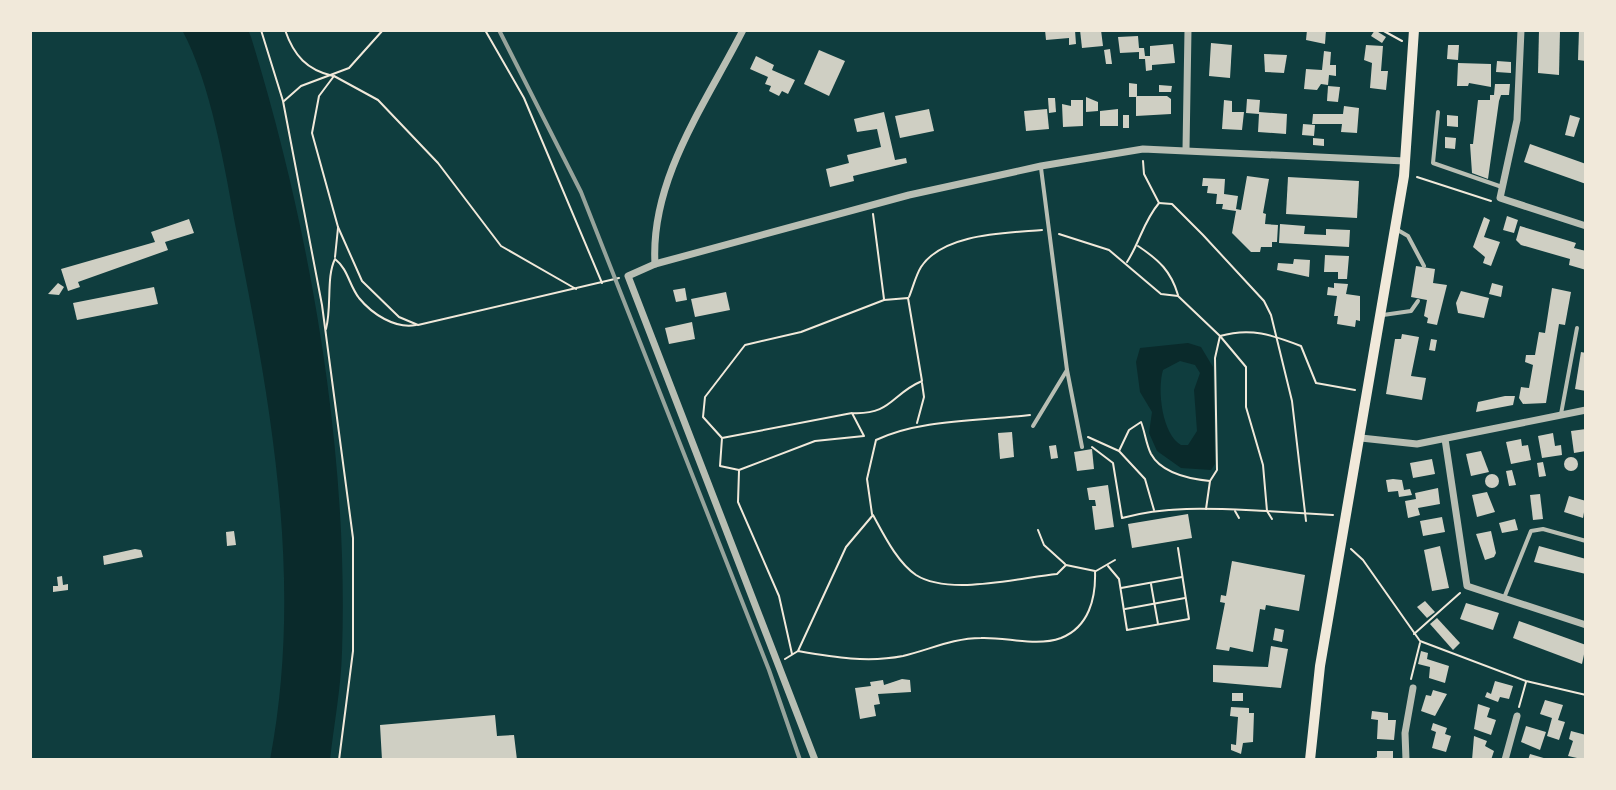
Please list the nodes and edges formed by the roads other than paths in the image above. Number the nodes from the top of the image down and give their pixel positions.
1 (743, 30) edge
2 (1179, 30) edge
3 (1414, 30) edge
4 (1521, 30) edge
5 (1188, 31) edge
6 (1438, 112) dead end
7 (1186, 149) junction
8 (1405, 161) junction
9 (1041, 166) junction
10 (1502, 187) junction
11 (1586, 226) edge
12 (1396, 229) junction
13 (655, 264) junction
14 (1424, 266) dead end
15 (1418, 301) dead end
16 (1381, 315) junction
17 (1577, 328) dead end
18 (1067, 370) junction
19 (1586, 410) edge
20 (1561, 414) junction
21 (1033, 426) dead end
22 (1361, 438) junction
23 (1445, 439) junction
24 (1082, 447) road end
25 (1586, 541) edge
26 (1504, 598) junction
27 (1586, 625) edge
28 (1413, 688) road end
29 (1517, 716) road end
30 (815, 760) edge
31 (1310, 760) edge
32 (1406, 760) edge
33 (1505, 760) edge

1 - 13 street
2 - 5 street
3 - 8 main road
4 - 10 street
5 - 7 street
6 - 10 lane
7 - 8 street
7 - 9 street
8 - 12 main road
9 - 13 street
9 - 18 lane
10 - 11 street
12 - 14 lane
12 - 16 main road
13 - 30 street
15 - 16 lane
16 - 22 main road
17 - 20 lane
18 - 21 lane
18 - 24 lane
19 - 20 street
20 - 23 street
22 - 23 street
22 - 31 main road
23 - 26 street
25 - 26 lane
26 - 27 street
28 - 32 street
29 - 33 street

